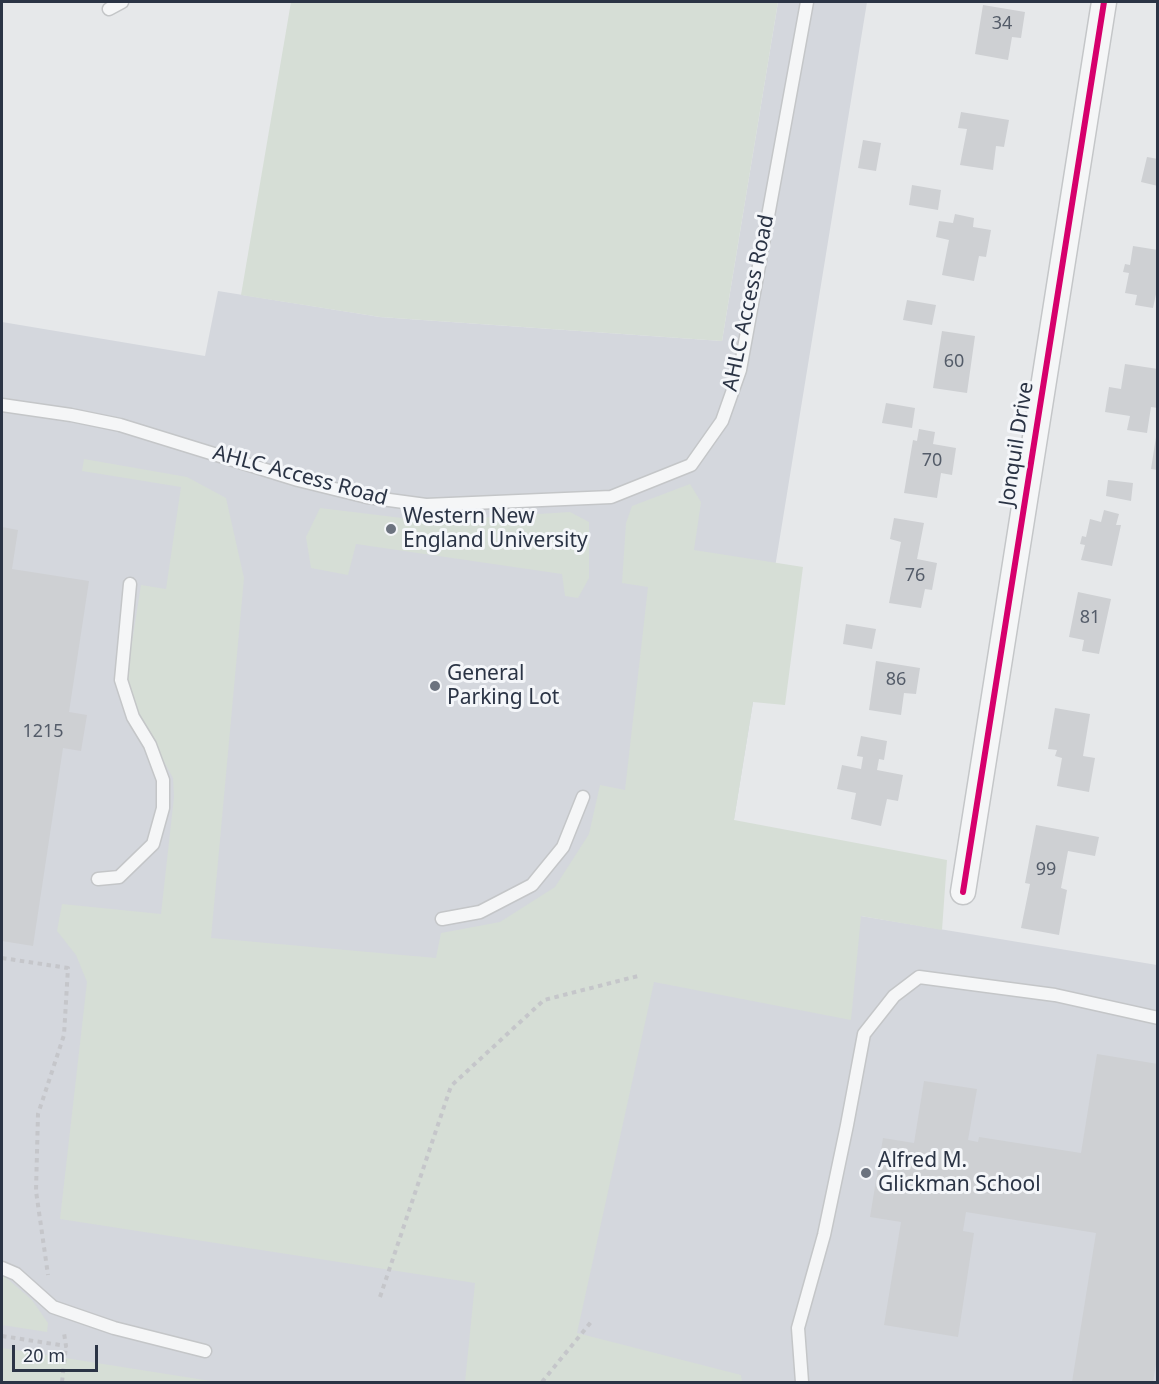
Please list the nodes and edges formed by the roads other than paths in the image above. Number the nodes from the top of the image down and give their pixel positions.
1 (122, 2) edge
2 (807, 2) edge
3 (1104, 2) edge
4 (109, 9) dead end
5 (2, 405) edge
6 (130, 584) dead end
7 (583, 797) dead end
8 (98, 879) dead end
9 (963, 892) dead end
10 (442, 920) dead end
11 (1158, 1018) edge
12 (2, 1268) edge
13 (205, 1351) dead end
14 (802, 1383) edge

1 - 4 lane
2 - 5 lane, AHLC Access Road
3 - 9 street, Jonquil Drive
6 - 8 lane
7 - 10 lane
11 - 14 lane
12 - 13 lane

